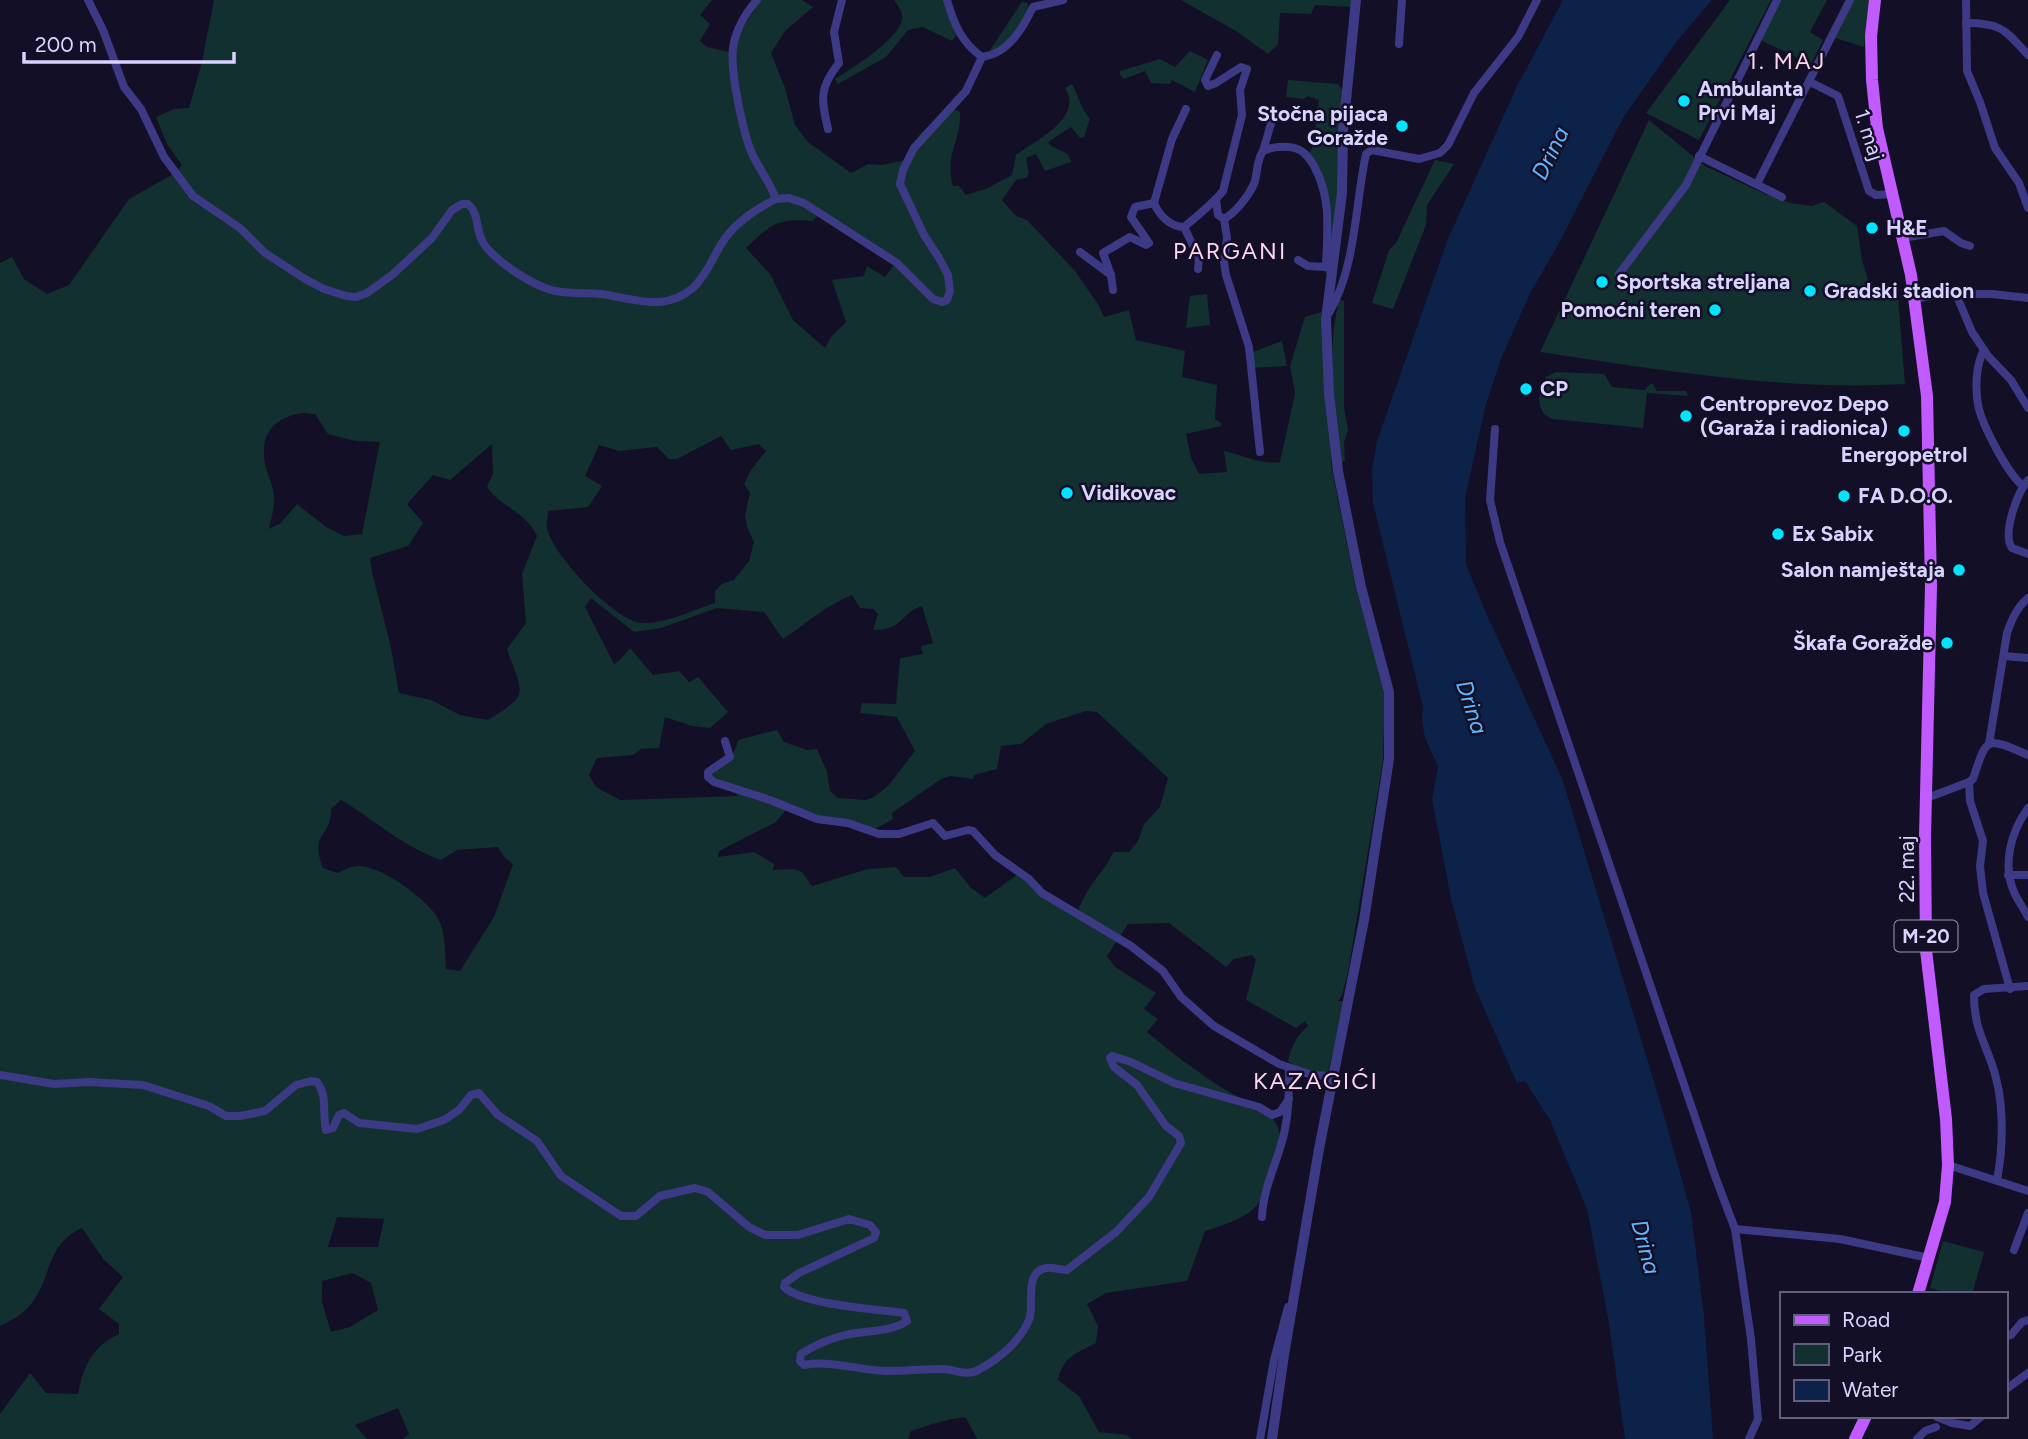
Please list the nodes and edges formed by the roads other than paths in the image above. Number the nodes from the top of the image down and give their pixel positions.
1 (88, 0) edge
2 (757, 0) edge
3 (842, 0) edge
4 (947, 0) edge
5 (1063, 0) edge
6 (1356, 0) edge
7 (1402, 0) edge
8 (1537, 0) edge
9 (1777, 0) edge
10 (1850, 0) edge
11 (1875, 0) edge
12 (1966, 0) edge
13 (1034, 4) edge
14 (1966, 23) junction
15 (1399, 44) dead end
16 (1217, 55) dead end
17 (2028, 55) edge
18 (982, 57) junction
19 (1810, 82) junction
20 (1186, 109) dead end
21 (1272, 120) dead end
22 (828, 129) dead end
23 (1263, 151) junction
24 (1699, 156) junction
25 (1757, 184) junction
26 (1892, 194) junction
27 (1782, 197) dead end
28 (776, 199) junction
29 (1216, 200) junction
30 (1154, 203) junction
31 (2028, 208) edge
32 (1224, 219) junction
33 (1184, 227) junction
34 (1902, 238) junction
35 (1970, 246) dead end
36 (1103, 253) junction
37 (1298, 260) dead end
38 (1328, 267) junction
39 (1198, 269) dead end
40 (1619, 274) dead end
41 (1111, 275) junction
42 (1113, 289) dead end
43 (1956, 294) junction
44 (2028, 298) edge
45 (1915, 299) junction
46 (1326, 319) junction
47 (1983, 350) junction
48 (2028, 408) edge
49 (1495, 429) dead end
50 (1260, 452) dead end
51 (2026, 483) edge
52 (2028, 554) edge
53 (2028, 598) edge
54 (2004, 656) junction
55 (2028, 658) edge
56 (725, 741) dead end
57 (1989, 744) junction
58 (2028, 755) edge
59 (1969, 782) junction
60 (1927, 798) junction
61 (2028, 808) edge
62 (2028, 874) edge
63 (2008, 875) junction
64 (2028, 917) edge
65 (2028, 986) edge
66 (2010, 989) junction
67 (1289, 1068) junction
68 (0, 1075) edge
69 (1334, 1076) junction
70 (1289, 1100) junction
71 (1948, 1165) junction
72 (1997, 1180) junction
73 (2028, 1191) edge
74 (2028, 1213) edge
75 (1262, 1217) dead end
76 (1735, 1229) junction
77 (2014, 1250) dead end
78 (1928, 1258) junction
79 (1297, 1285) junction
80 (1919, 1292) edge
81 (2028, 1320) edge
82 (2007, 1336) edge
83 (2028, 1373) edge
84 (2007, 1389) edge
85 (1865, 1418) edge
86 (1937, 1418) edge
87 (1940, 1418) edge
88 (1980, 1418) edge
89 (1936, 1427) junction
90 (1260, 1439) edge
91 (1272, 1439) edge
92 (1749, 1439) edge
93 (1855, 1439) edge
94 (1917, 1439) edge
95 (1936, 1439) edge

1 - 28 street
2 - 28 street
3 - 22 street
4 - 18 street
5 - 13 street
6 - 38 street
7 - 15 street
8 - 46 street
9 - 24 street
10 - 19 street
11 - 26 main road, M-20
12 - 14 street
13 - 18 street
14 - 17 street
14 - 31 street
16 - 29 street
18 - 28 street
19 - 25 street
19 - 26 street, 1. maj
20 - 30 street
21 - 23 street
23 - 32 street
23 - 38 street
24 - 25 street
24 - 40 street
25 - 27 street
26 - 34 main road, M-20
29 - 32 street
29 - 33 street
30 - 33 street
30 - 36 street
32 - 50 street
33 - 39 street
34 - 35 street
34 - 45 main road, M-20
36 - 41 street
36 - 41 street
37 - 38 street
38 - 46 street
41 - 42 street
43 - 44 street
43 - 45 street
43 - 47 street
45 - 60 main road, 22. maj / M-20
46 - 69 street
47 - 48 street
47 - 51 street
49 - 76 street
51 - 52 street
53 - 54 street
54 - 55 street
54 - 57 street
56 - 67 street
57 - 58 street
57 - 59 street
59 - 60 street
59 - 66 street
60 - 71 main road, 22. maj / M-20
61 - 63 street
62 - 63 street
63 - 64 street
65 - 66 street
66 - 72 street
67 - 69 street
67 - 70 street
68 - 70 street
69 - 79 street
70 - 75 street
71 - 72 street
71 - 78 main road, 22. maj / M-20
72 - 73 street
74 - 77 street
76 - 78 street
76 - 92 street
78 - 80 main road, 22. maj / M-20
79 - 90 street
79 - 91 street
81 - 82 street
83 - 84 street
85 - 93 main road
86 - 89 street
87 - 88 street
89 - 94 street
89 - 95 street

